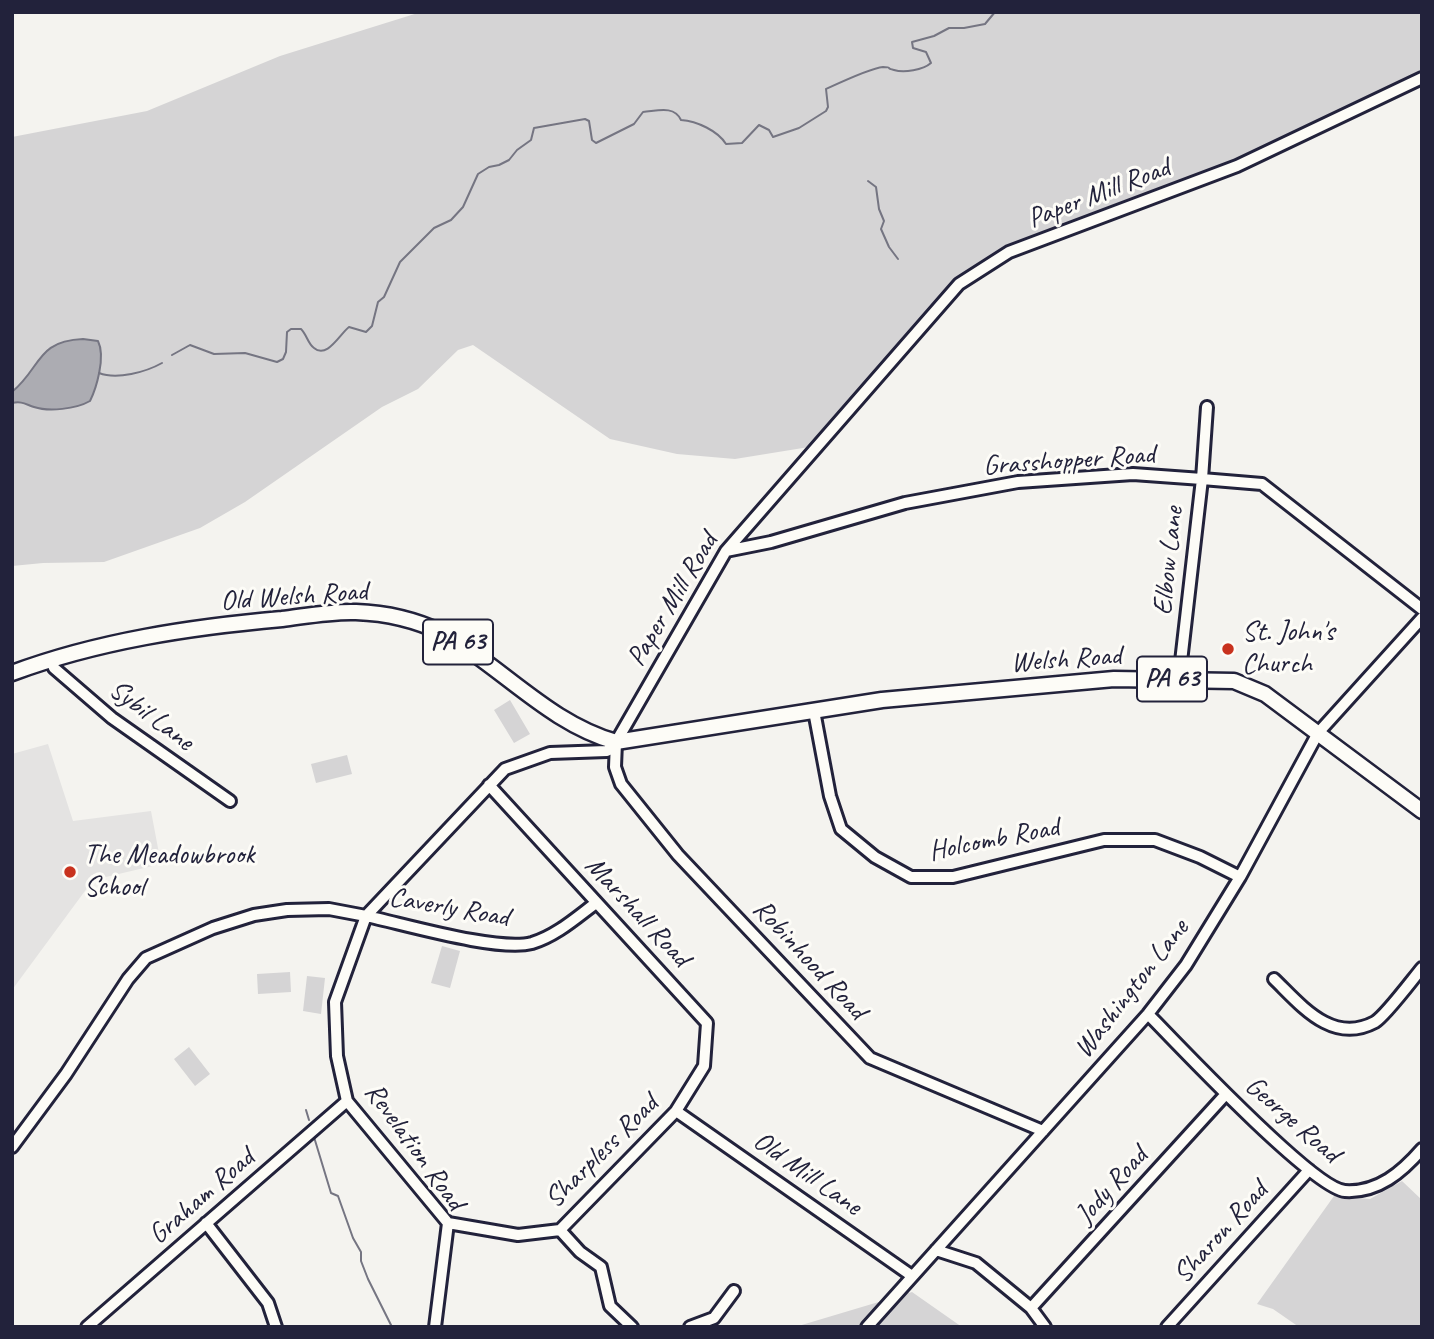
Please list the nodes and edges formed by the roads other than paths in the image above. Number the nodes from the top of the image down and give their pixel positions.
1 (1422, 78) edge
2 (1207, 407) dead end
3 (1202, 479) junction
4 (726, 551) junction
5 (1422, 609) edge
6 (1422, 618) edge
7 (51, 660) junction
8 (12, 673) edge
9 (1179, 679) junction
10 (882, 700) joint
11 (814, 711) junction
12 (1318, 733) junction
13 (617, 742) junction
14 (489, 785) junction
15 (230, 802) dead end
16 (1422, 811) edge
17 (1240, 877) junction
18 (596, 903) junction
19 (366, 916) junction
20 (1422, 968) edge
21 (1273, 979) dead end
22 (1148, 1014) junction
23 (694, 1085) joint
24 (1226, 1094) junction
25 (347, 1101) junction
26 (676, 1111) junction
27 (1044, 1131) junction
28 (12, 1147) edge
29 (1422, 1149) edge
30 (1309, 1170) junction
31 (206, 1223) junction
32 (448, 1223) junction
33 (561, 1230) junction
34 (936, 1250) junction
35 (912, 1276) junction
36 (733, 1291) dead end
37 (1031, 1308) junction
38 (87, 1327) edge
39 (276, 1327) edge
40 (435, 1327) edge
41 (632, 1327) edge
42 (690, 1327) edge
43 (866, 1327) edge
44 (1045, 1327) edge
45 (1167, 1327) edge

1 - 4 street, Paper Mill Road
2 - 3 street, Elbow Lane
3 - 4 street, Grasshopper Road
3 - 5 street, Grasshopper Road
3 - 9 street, Elbow Lane
4 - 13 street, Paper Mill Road
6 - 12 street, Washington Lane
7 - 8 main road, Old Welsh Road / PA 63
7 - 13 main road, Old Welsh Road / PA 63
7 - 15 street, Sybil Lane
9 - 10 main road, Welsh Road / PA 63
9 - 12 main road, Welsh Road / PA 63
10 - 11 main road, Old Welsh Road / PA 63
11 - 13 main road, Old Welsh Road / PA 63
11 - 17 street, Holcomb Road
12 - 16 main road, Welsh Road / PA 63
12 - 17 street, Washington Lane
13 - 14 street
13 - 27 street, Robinhood Road
14 - 18 street, Marshall Road
14 - 19 street
17 - 22 street, Washington Lane
18 - 19 street, Caverly Road
18 - 23 street, Marshall Road
19 - 25 street, Revelation Road
19 - 28 street
20 - 21 street
22 - 24 street, George Road
22 - 27 street, Washington Lane
23 - 26 street, Sharpless Road
24 - 30 street, George Road
24 - 37 street, Jody Road
25 - 31 street, Graham Road
25 - 32 street, Revelation Road
26 - 33 street, Sharpless Road
26 - 35 street, Old Mill Lane
27 - 34 street, Washington Lane
29 - 30 street, George Road
30 - 45 street, Sharon Road
31 - 38 street, Graham Road
31 - 39 street
32 - 33 street, Sharpless Road
32 - 40 street, Revelation Road
33 - 41 street
34 - 35 street, Washington Lane
34 - 37 street
35 - 43 street, Washington Lane
36 - 42 street
37 - 44 street

